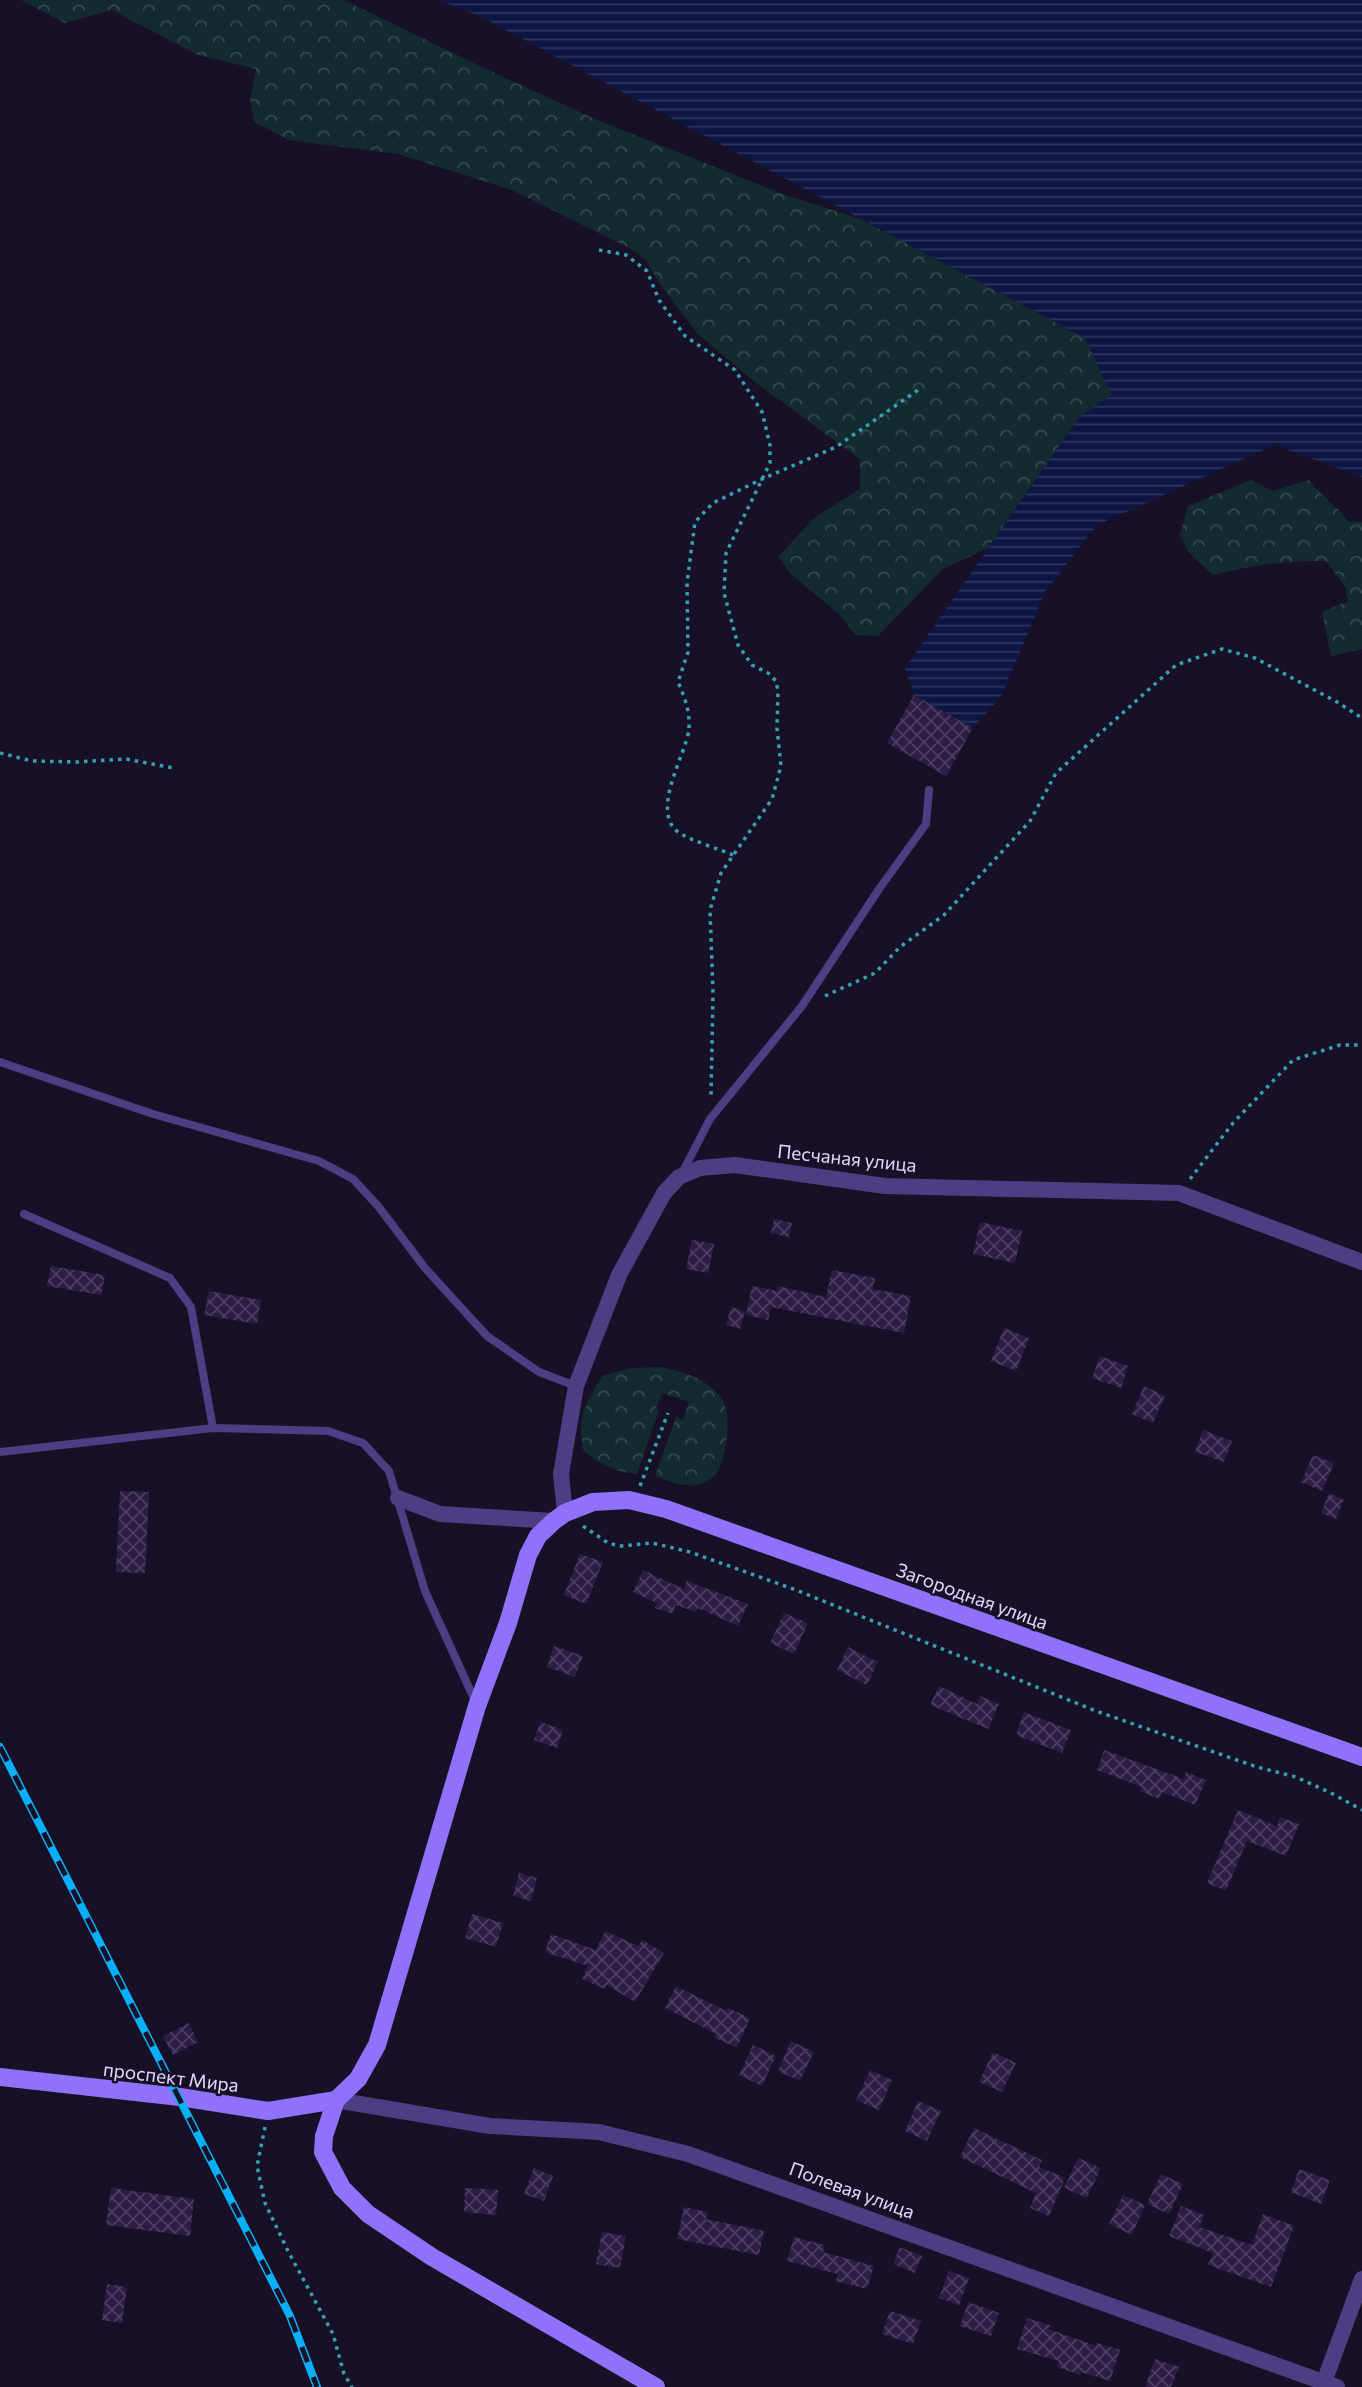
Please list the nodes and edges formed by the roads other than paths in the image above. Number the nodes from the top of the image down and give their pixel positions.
1 (929, 790) dead end
2 (0, 1062) edge
3 (679, 1177) junction
4 (24, 1214) dead end
5 (1362, 1262) edge
6 (576, 1386) junction
7 (213, 1428) junction
8 (0, 1452) edge
9 (398, 1498) junction
10 (559, 1517) junction
11 (477, 1706) junction
12 (1362, 1757) edge
13 (0, 2077) edge
14 (336, 2100) junction
15 (1362, 2279) edge
16 (1331, 2384) edge
17 (656, 2387) edge

1 - 3 lane
2 - 6 lane
3 - 5 street, Песчаная улица
3 - 6 street
4 - 7 lane
6 - 10 street
7 - 8 lane
7 - 9 lane
9 - 10 street
9 - 11 lane
10 - 11 street
10 - 12 street, Загородная улица
11 - 14 street
13 - 14 street, проспект Мира
14 - 16 street, Полевая улица
14 - 17 street
15 - 16 street

